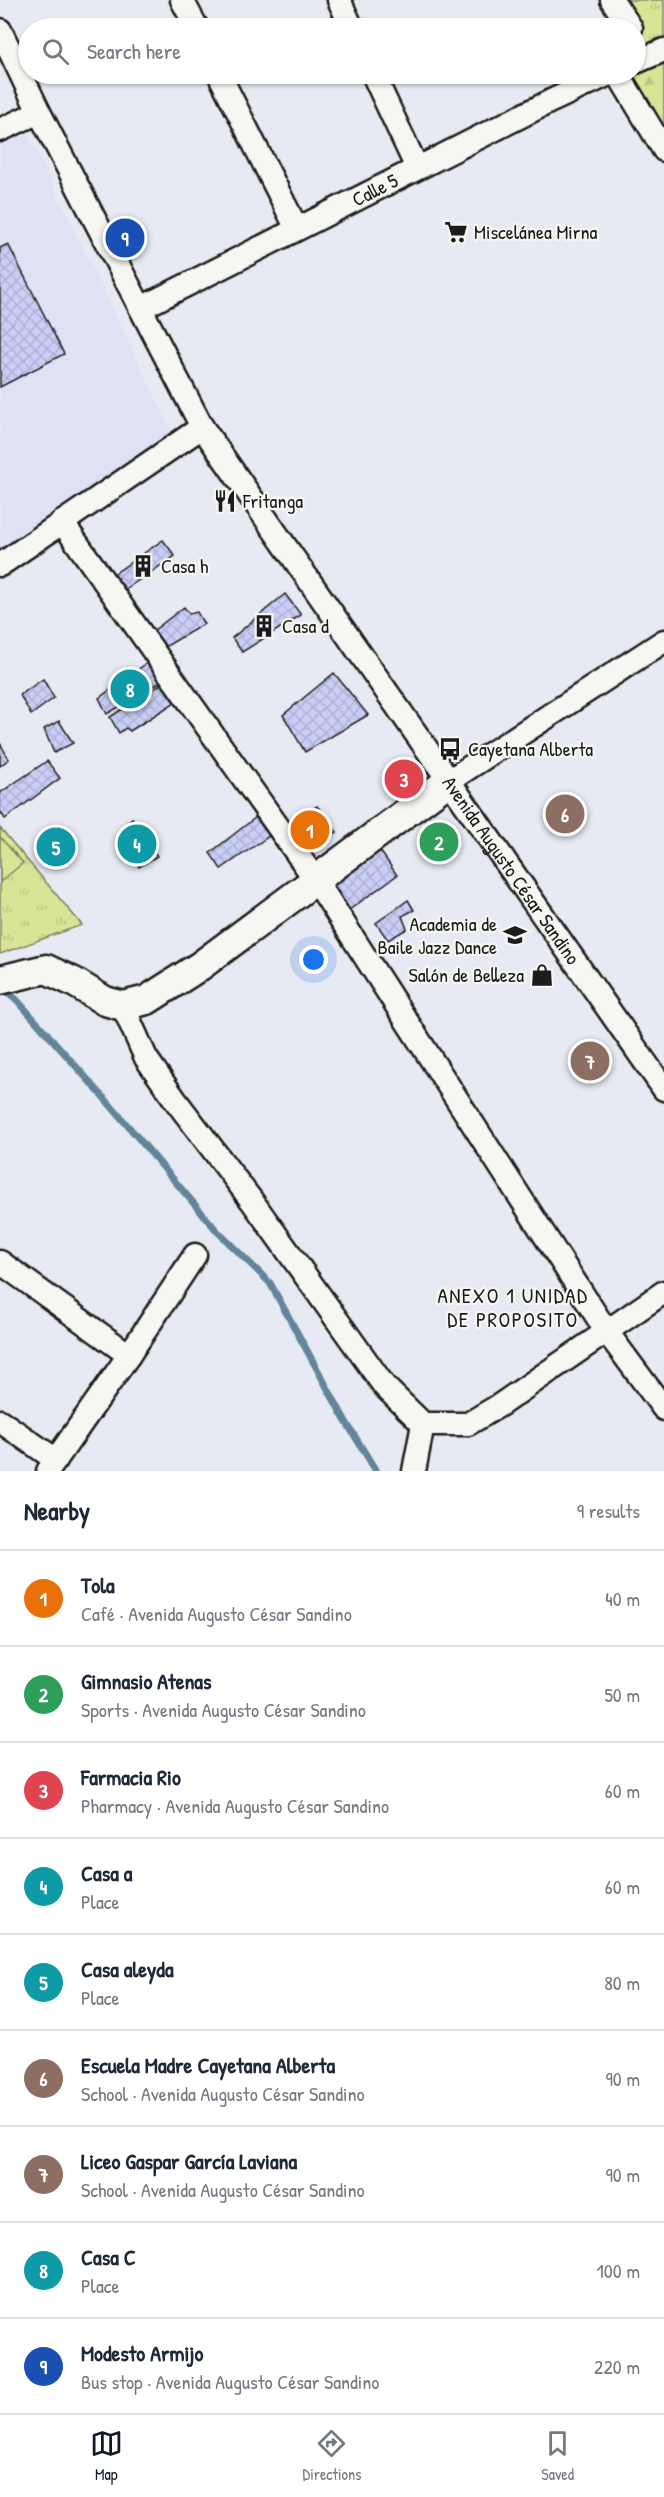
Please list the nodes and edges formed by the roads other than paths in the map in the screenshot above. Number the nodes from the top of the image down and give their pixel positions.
1 (182, 0) edge
2 (339, 0) edge
3 (612, 0) edge
4 (192, 18) edge
5 (347, 18) edge
6 (624, 18) edge
7 (0, 30) edge
8 (18, 68) edge
9 (26, 84) edge
10 (224, 84) edge
11 (378, 84) edge
12 (589, 84) edge
13 (624, 84) edge
14 (39, 112) junction
15 (0, 130) edge
16 (664, 150) edge
17 (417, 168) junction
18 (297, 229) junction
19 (141, 308) junction
20 (202, 427) junction
21 (62, 522) junction
22 (0, 565) edge
23 (664, 641) edge
24 (450, 780) junction
25 (315, 879) junction
26 (8, 977) edge
27 (123, 1006) junction
28 (664, 1089) edge
29 (195, 1255) dead end
30 (0, 1262) edge
31 (664, 1292) edge
32 (608, 1332) junction
33 (129, 1355) junction
34 (664, 1409) edge
35 (0, 1421) edge
36 (423, 1424) junction
37 (52, 1466) edge
38 (414, 1471) edge

1 - 4 street
2 - 5 street
3 - 6 street
7 - 8 street, Avenida Augusto César Sandino
9 - 14 street, Avenida Augusto César Sandino
10 - 18 street
11 - 17 street
12 - 17 street, Calle 5
13 - 16 street
14 - 15 street
14 - 19 street, Avenida Augusto César Sandino
17 - 18 street, Calle 5
18 - 19 street, Calle 5
19 - 20 street, Avenida Augusto César Sandino
20 - 21 street
20 - 24 street, Avenida Augusto César Sandino
21 - 22 street
21 - 25 street
23 - 24 street
24 - 25 street
24 - 28 street, Avenida Augusto César Sandino
25 - 27 street
25 - 32 street
26 - 27 street
27 - 36 street
29 - 33 street
30 - 33 street
31 - 32 street
32 - 34 street
32 - 36 street
33 - 37 street
35 - 37 street
36 - 38 street

